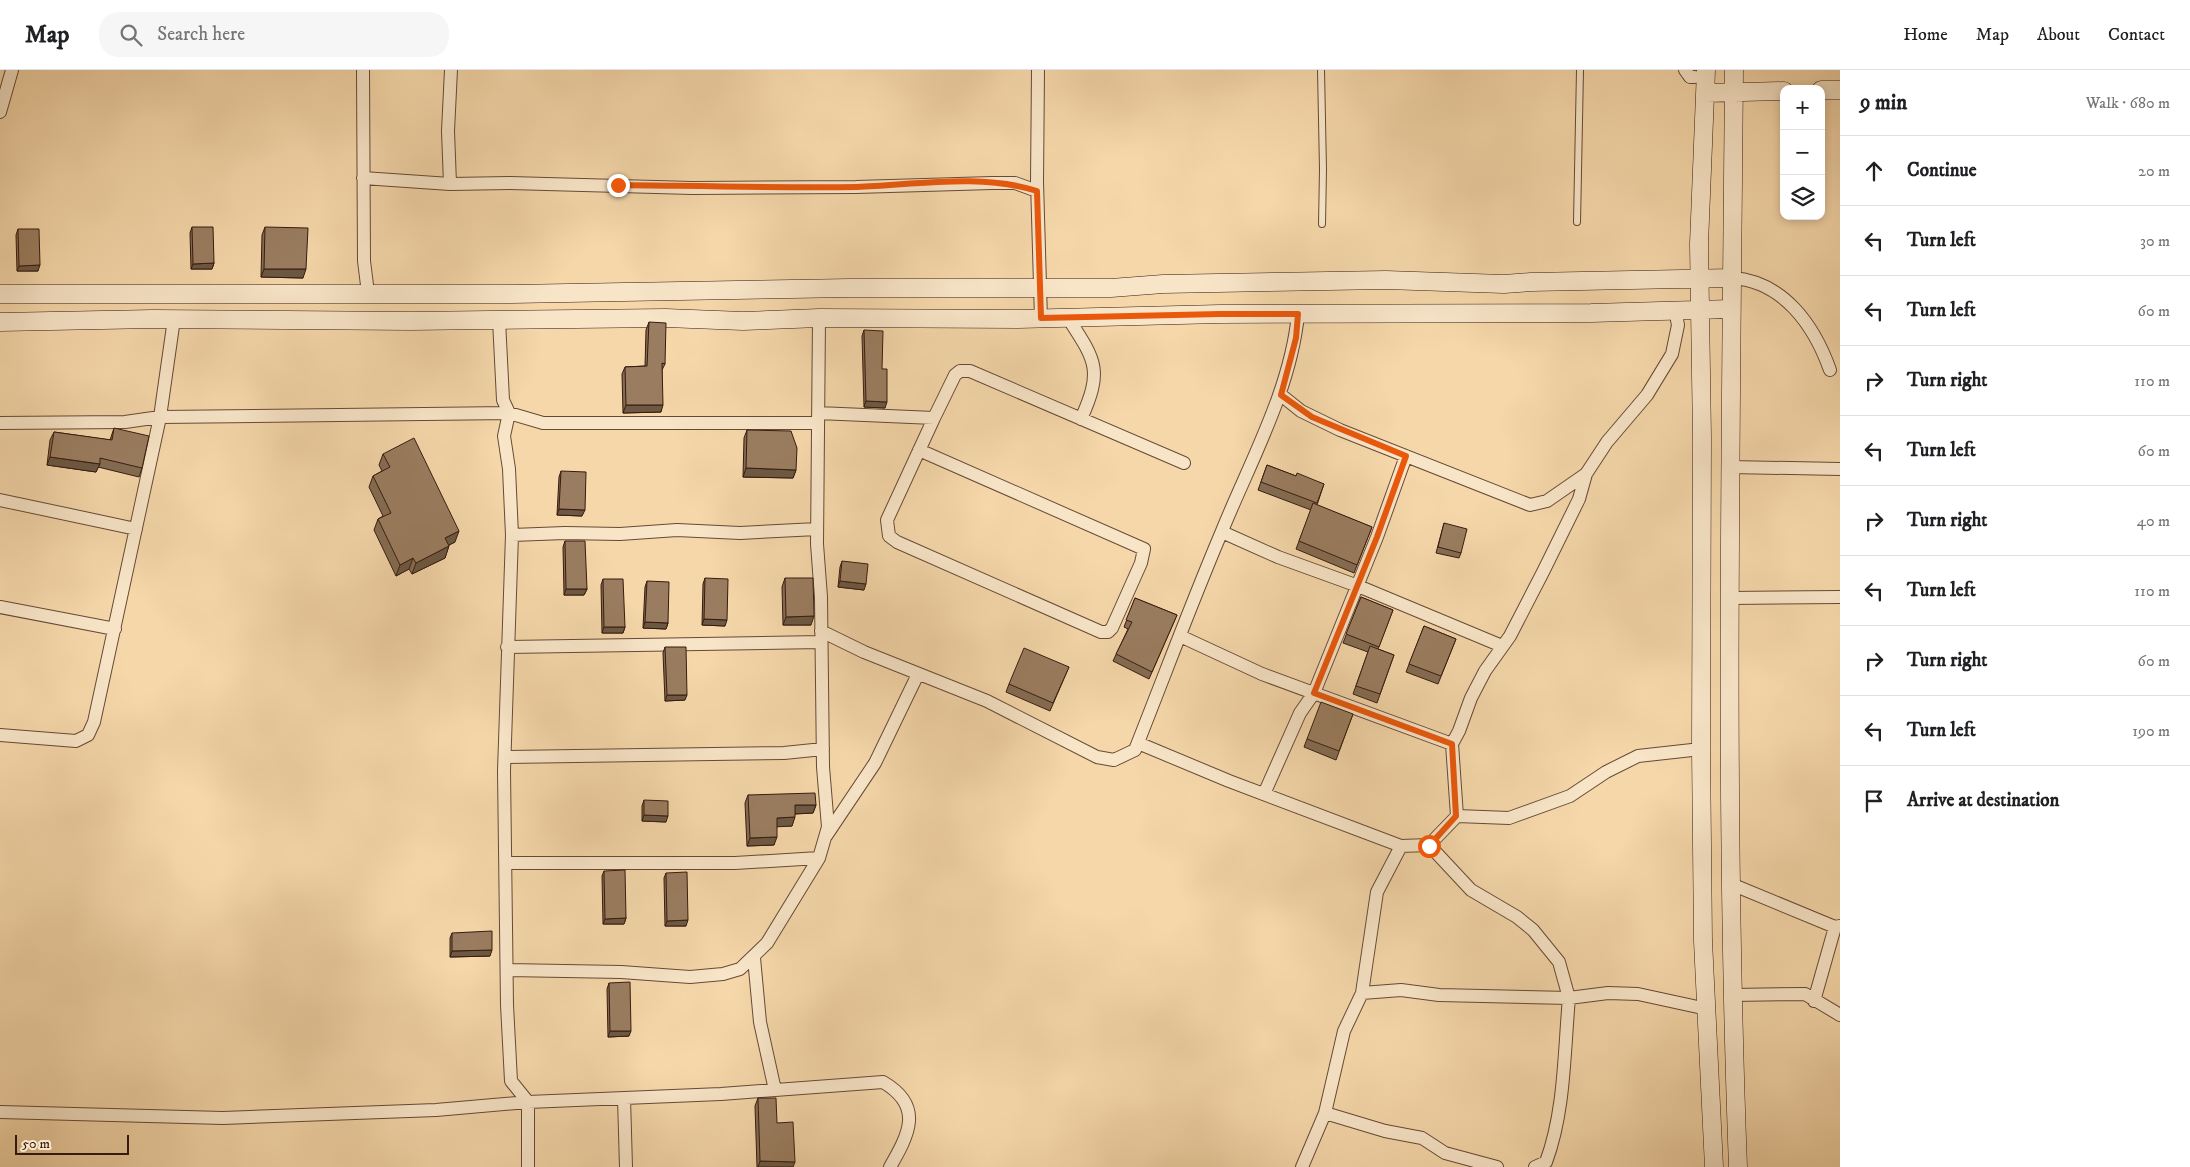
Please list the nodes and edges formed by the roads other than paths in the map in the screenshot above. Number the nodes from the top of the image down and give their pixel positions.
1 (12, 70) edge
2 (363, 70) edge
3 (451, 70) edge
4 (1038, 70) edge
5 (1320, 70) edge
6 (1580, 70) edge
7 (1734, 70) edge
8 (1696, 72) edge
9 (1825, 90) edge
10 (1840, 90) edge
11 (1780, 91) edge
12 (1706, 93) junction
13 (1734, 93) junction
14 (0, 112) edge
15 (363, 178) junction
16 (450, 184) junction
17 (1037, 191) junction
18 (1577, 222) dead end
19 (1322, 224) dead end
20 (1700, 278) junction
21 (1732, 278) junction
22 (1040, 288) junction
23 (368, 293) junction
24 (0, 294) edge
25 (1700, 309) junction
26 (1675, 310) junction
27 (1731, 310) junction
28 (1298, 314) junction
29 (819, 318) junction
30 (1041, 318) junction
31 (1068, 318) junction
32 (174, 319) junction
33 (499, 320) junction
34 (0, 322) edge
35 (1830, 370) dead end
36 (1281, 395) junction
37 (509, 413) junction
38 (160, 417) junction
39 (818, 418) junction
40 (934, 418) junction
41 (1081, 419) junction
42 (0, 423) edge
43 (920, 450) junction
44 (1406, 456) junction
45 (1184, 463) dead end
46 (1730, 467) junction
47 (1840, 469) edge
48 (1586, 474) junction
49 (0, 500) edge
50 (136, 529) junction
51 (817, 529) junction
52 (1222, 532) junction
53 (512, 535) junction
54 (1358, 586) junction
55 (1840, 596) edge
56 (1729, 598) junction
57 (0, 607) edge
58 (114, 629) junction
59 (821, 636) junction
60 (1180, 636) junction
61 (1502, 646) junction
62 (507, 647) junction
63 (918, 674) junction
64 (1314, 693) junction
65 (0, 735) edge
66 (1138, 743) junction
67 (1452, 744) junction
68 (823, 749) junction
69 (1700, 749) junction
70 (505, 757) junction
71 (1264, 794) junction
72 (1456, 816) junction
73 (824, 838) junction
74 (1401, 846) junction
75 (1429, 846) junction
76 (819, 858) junction
77 (506, 863) junction
78 (1731, 884) junction
79 (1838, 927) edge
80 (754, 958) junction
81 (507, 970) junction
82 (1362, 993) junction
83 (1732, 996) junction
84 (1569, 998) junction
85 (1814, 1001) junction
86 (1706, 1008) junction
87 (1840, 1015) edge
88 (775, 1090) junction
89 (624, 1098) junction
90 (528, 1102) junction
91 (0, 1112) edge
92 (1325, 1113) junction
93 (528, 1167) edge
94 (626, 1167) edge
95 (890, 1167) edge
96 (1302, 1167) edge
97 (1497, 1167) edge
98 (1535, 1167) edge
99 (1714, 1167) edge
100 (1738, 1167) edge

1 - 14 street
2 - 15 street
3 - 16 street
4 - 17 street
5 - 19 lane
6 - 18 lane
7 - 13 street
8 - 12 street
9 - 10 street
11 - 13 street
12 - 13 street
12 - 20 street
13 - 21 street
15 - 16 street
15 - 23 street
16 - 17 street
17 - 22 street
20 - 21 street
20 - 22 street
20 - 25 street
21 - 27 street
21 - 35 street
22 - 23 street
22 - 30 street
23 - 24 street
25 - 26 street
25 - 27 street
25 - 69 street
26 - 28 street
26 - 48 street
27 - 46 street
28 - 31 street
28 - 36 street
29 - 30 street
29 - 33 street
29 - 39 street
30 - 31 street
31 - 41 street
32 - 33 street
32 - 34 street
32 - 38 street
33 - 37 street
36 - 44 street
36 - 52 street
37 - 38 street
37 - 39 street
37 - 53 street
38 - 42 street
38 - 50 street
39 - 40 street
39 - 51 street
40 - 41 street
40 - 43 street
41 - 45 street
43 - 43 street
44 - 48 street
44 - 54 street
46 - 47 street
46 - 56 street
48 - 61 street
49 - 50 street
50 - 58 street
51 - 53 street
51 - 59 street
52 - 54 street
52 - 60 street
53 - 62 street
54 - 61 street
54 - 64 street
55 - 56 street
56 - 78 street
57 - 58 street
58 - 65 street
59 - 62 street
59 - 63 street
59 - 68 street
60 - 64 street
60 - 66 street
61 - 67 street
62 - 70 street
63 - 66 street
63 - 73 street
64 - 67 street
64 - 71 street
66 - 71 street
67 - 72 street
68 - 70 street
68 - 73 street
69 - 72 street
69 - 86 street
70 - 77 street
71 - 74 street
72 - 75 street
73 - 76 street
74 - 75 street
74 - 82 street
75 - 84 street
76 - 77 street
76 - 80 street
77 - 81 street
78 - 79 street
78 - 83 street
79 - 85 street
80 - 81 street
80 - 88 street
81 - 90 street
82 - 84 street
82 - 92 street
83 - 85 street
83 - 100 street
84 - 86 street
84 - 98 street
85 - 87 street
86 - 99 street
88 - 89 street
88 - 95 street
89 - 90 street
89 - 94 street
90 - 91 street
90 - 93 street
92 - 96 street
92 - 97 street

